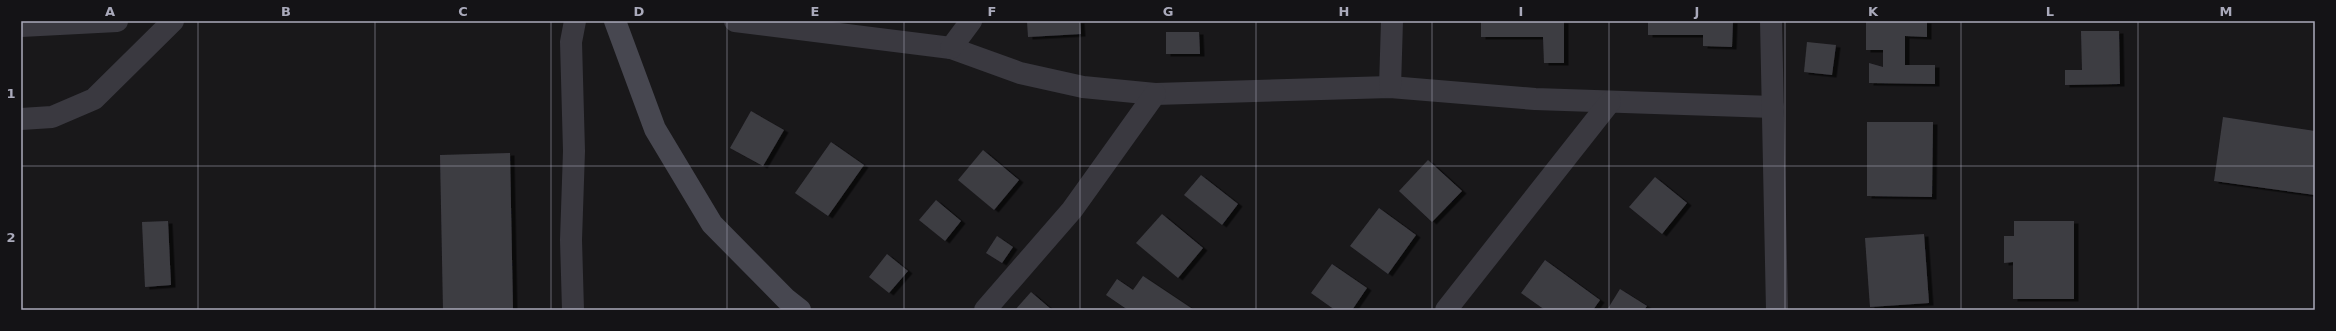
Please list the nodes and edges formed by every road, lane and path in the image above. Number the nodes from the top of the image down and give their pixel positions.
1 (117, 21) edge
2 (173, 21) edge
3 (575, 21) edge
4 (615, 21) edge
5 (735, 21) edge
6 (971, 21) edge
7 (1392, 21) edge
8 (1772, 21) edge
9 (21, 26) edge
10 (950, 48) junction
11 (1390, 87) junction
12 (1155, 94) junction
13 (1610, 102) junction
14 (1773, 107) junction
15 (21, 120) edge
16 (573, 310) edge
17 (800, 310) edge
18 (985, 310) edge
19 (1446, 310) edge
20 (1777, 310) edge

1 - 9 street
2 - 15 street
3 - 16 street
4 - 17 main road
5 - 10 street
6 - 10 street
7 - 11 street
8 - 14 street
10 - 12 street
11 - 12 street
11 - 13 street
12 - 18 street
13 - 14 street
13 - 19 street
14 - 20 street

